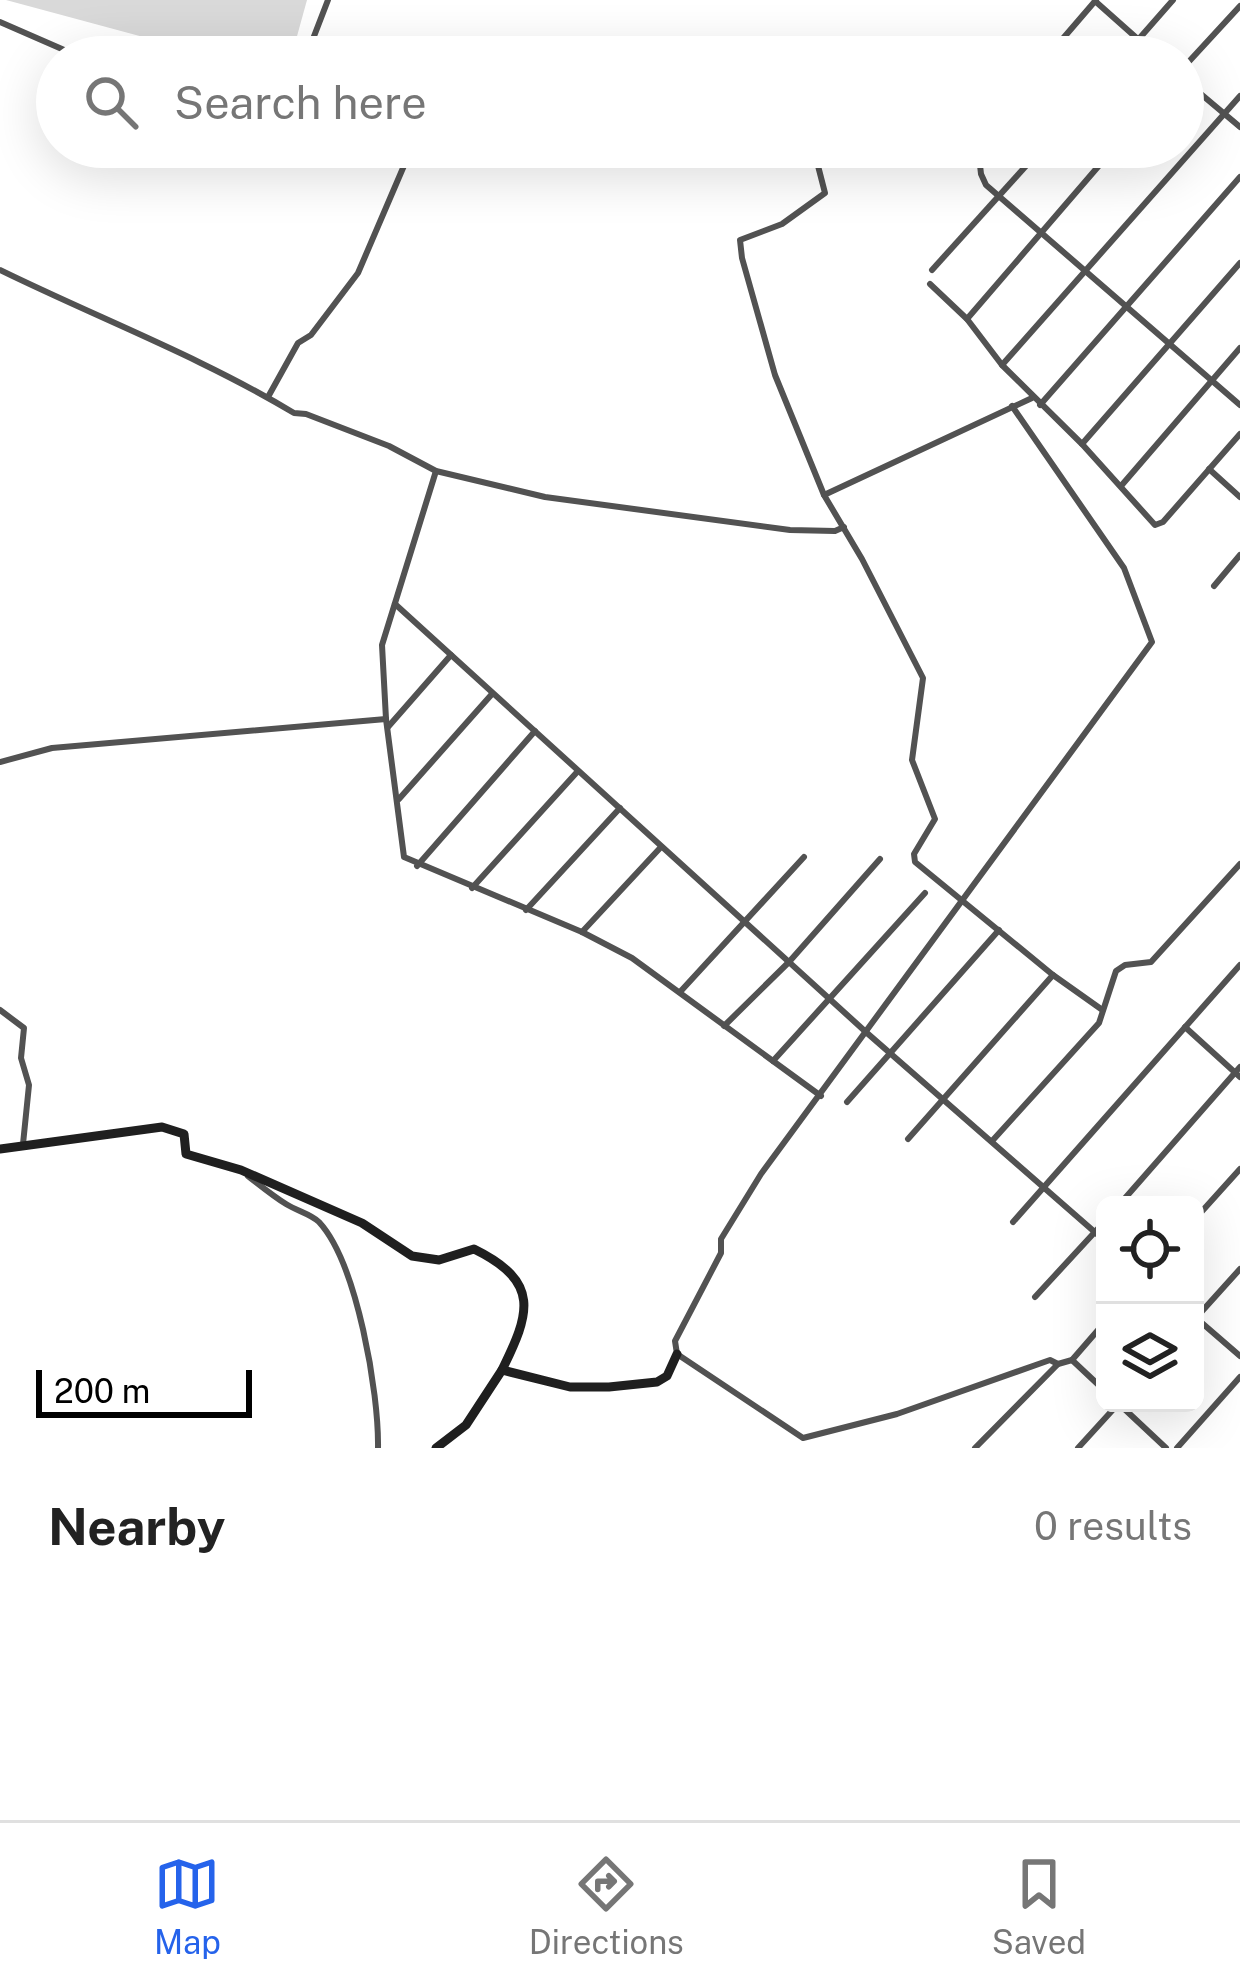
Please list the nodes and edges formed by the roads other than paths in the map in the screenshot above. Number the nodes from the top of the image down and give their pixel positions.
1 (328, 0) edge
2 (1173, 0) edge
3 (1095, 1) edge
4 (1240, 5) edge
5 (0, 22) edge
6 (313, 36) edge
7 (1065, 36) edge
8 (1134, 36) edge
9 (1142, 36) edge
10 (36, 38) edge
11 (1204, 45) edge
12 (1204, 96) edge
13 (1240, 96) edge
14 (1224, 113) junction
15 (1240, 127) edge
16 (1204, 136) edge
17 (403, 168) edge
18 (819, 168) edge
19 (981, 168) edge
20 (1024, 168) edge
21 (1097, 168) edge
22 (1175, 168) edge
23 (1240, 176) edge
24 (999, 196) junction
25 (1042, 232) junction
26 (1240, 263) edge
27 (1087, 268) junction
28 (0, 270) edge
29 (932, 270) dead end
30 (930, 284) dead end
31 (1126, 306) junction
32 (968, 319) junction
33 (1169, 342) junction
34 (1240, 348) edge
35 (1002, 365) junction
36 (1211, 380) junction
37 (268, 397) junction
38 (1032, 398) junction
39 (1040, 405) junction
40 (1240, 405) edge
41 (1012, 406) junction
42 (1240, 434) edge
43 (1082, 444) junction
44 (1209, 469) junction
45 (436, 471) junction
46 (1120, 487) junction
47 (824, 495) junction
48 (1240, 496) edge
49 (844, 527) junction
50 (1240, 555) edge
51 (1214, 586) dead end
52 (395, 604) junction
53 (451, 655) junction
54 (493, 693) junction
55 (387, 723) junction
56 (535, 731) junction
57 (0, 762) edge
58 (578, 771) junction
59 (399, 799) junction
60 (620, 808) junction
61 (662, 847) junction
62 (804, 857) dead end
63 (880, 859) dead end
64 (1240, 864) edge
65 (417, 866) junction
66 (472, 888) junction
67 (925, 893) dead end
68 (962, 899) junction
69 (526, 910) junction
70 (743, 921) junction
71 (999, 930) junction
72 (582, 932) junction
73 (789, 962) junction
74 (1240, 965) edge
75 (1053, 975) junction
76 (680, 992) junction
77 (828, 998) junction
78 (1101, 1009) junction
79 (0, 1010) edge
80 (724, 1026) junction
81 (1185, 1027) junction
82 (867, 1033) junction
83 (892, 1054) junction
84 (773, 1061) junction
85 (1238, 1072) edge
86 (821, 1096) junction
87 (944, 1097) junction
88 (848, 1102) dead end
89 (908, 1139) dead end
90 (993, 1140) junction
91 (23, 1144) junction
92 (0, 1149) edge
93 (1240, 1169) edge
94 (241, 1170) junction
95 (1046, 1186) junction
96 (1127, 1196) edge
97 (1204, 1210) edge
98 (1013, 1222) dead end
99 (1095, 1232) joint
100 (1240, 1269) edge
101 (1036, 1297) dead end
102 (1204, 1308) edge
103 (1204, 1326) edge
104 (1096, 1332) edge
105 (677, 1354) junction
106 (1240, 1356) edge
107 (1072, 1360) junction
108 (1058, 1364) junction
109 (502, 1370) junction
110 (1240, 1377) edge
111 (1096, 1383) edge
112 (1110, 1412) edge
113 (1128, 1412) edge
114 (378, 1448) edge
115 (436, 1448) edge
116 (975, 1448) edge
117 (1078, 1448) edge
118 (1166, 1448) edge
119 (1177, 1448) edge

1 - 6 street
2 - 9 street
3 - 7 street
3 - 8 street
4 - 11 street
5 - 10 street
12 - 14 street
13 - 14 street
14 - 15 street
14 - 16 street
17 - 37 street
18 - 47 street
19 - 24 street
20 - 24 street
21 - 25 street
22 - 27 street
23 - 31 street
24 - 25 street
24 - 29 street
25 - 27 street
25 - 32 street
26 - 33 street
27 - 31 street
27 - 35 street
28 - 37 street
30 - 32 street
31 - 33 street
31 - 39 street
32 - 35 street
33 - 36 street
33 - 43 street
34 - 36 street
35 - 38 street
36 - 40 street
36 - 46 street
37 - 45 street
38 - 39 street
38 - 41 street
39 - 43 street
41 - 47 street
41 - 68 street
42 - 44 street
43 - 46 street
44 - 46 street
44 - 48 street
45 - 49 street
45 - 52 street
47 - 49 street
49 - 68 street
50 - 51 street
52 - 53 street
52 - 55 street
53 - 54 street
53 - 55 street
54 - 56 street
54 - 59 street
55 - 57 street
55 - 59 street
56 - 58 street
56 - 65 street
58 - 60 street
58 - 66 street
59 - 65 street
60 - 61 street
60 - 69 street
61 - 70 street
61 - 72 street
62 - 70 street
63 - 73 street
64 - 78 street
65 - 66 street
66 - 69 street
67 - 77 street
68 - 71 street
68 - 82 street
69 - 72 street
70 - 73 street
70 - 76 street
71 - 75 street
71 - 83 street
72 - 76 street
73 - 77 street
73 - 80 street
74 - 81 street
75 - 78 street
75 - 87 street
76 - 80 street
77 - 82 street
77 - 84 street
78 - 90 street
79 - 91 street
80 - 84 street
81 - 85 street
81 - 95 street
82 - 83 street
82 - 86 street
83 - 87 street
83 - 88 street
84 - 86 street
85 - 96 street
86 - 105 street
87 - 89 street
87 - 90 street
90 - 95 street
91 - 92 street
91 - 94 street
93 - 97 street
94 - 109 street
94 - 114 street
95 - 98 street
95 - 99 street
99 - 101 street
100 - 102 street
103 - 106 street
104 - 107 street
105 - 108 street
105 - 109 street
107 - 108 street
107 - 111 street
108 - 116 street
109 - 115 street
110 - 119 street
112 - 117 street
113 - 118 street

